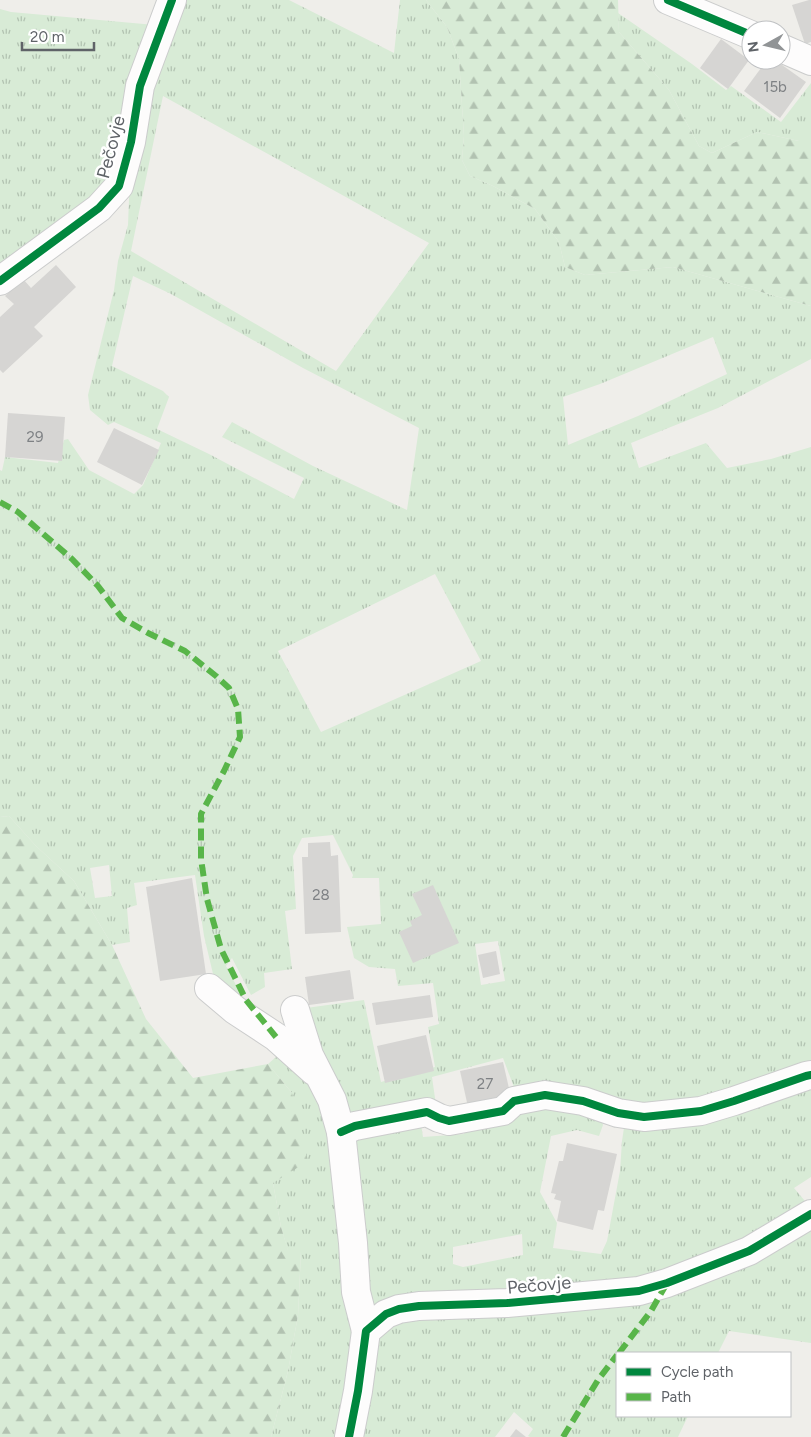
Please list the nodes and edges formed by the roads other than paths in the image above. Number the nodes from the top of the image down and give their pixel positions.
1 (172, 0) edge
2 (668, 0) edge
3 (741, 31) edge
4 (791, 52) edge
5 (811, 61) edge
6 (0, 281) edge
7 (209, 988) dead end
8 (295, 1010) dead end
9 (319, 1075) junction
10 (811, 1075) edge
11 (341, 1132) junction
12 (811, 1214) edge
13 (366, 1331) junction
14 (349, 1437) edge

1 - 6 street, Pečovje
2 - 3 street
4 - 5 street
7 - 9 street
8 - 9 street
9 - 11 street
10 - 11 street
11 - 13 street
12 - 13 street, Pečovje
13 - 14 street

